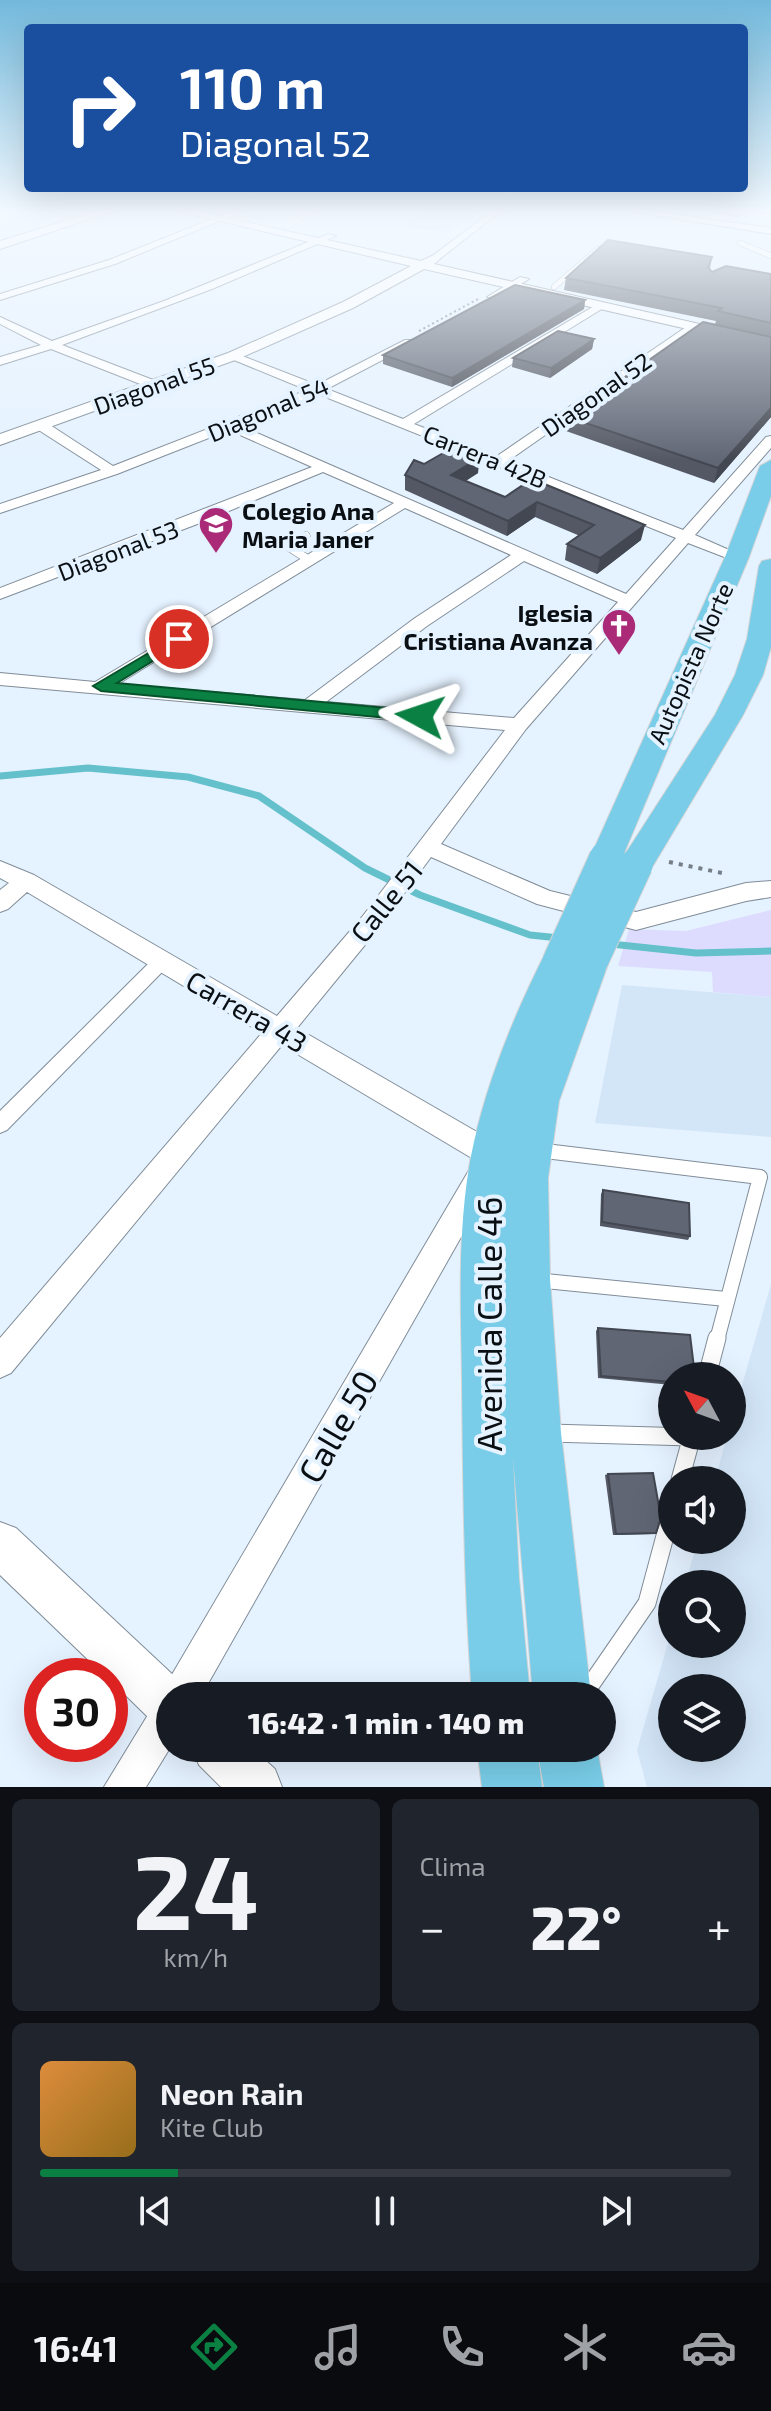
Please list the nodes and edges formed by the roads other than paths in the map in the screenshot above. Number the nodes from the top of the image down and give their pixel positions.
1 (190, 294) edge
2 (368, 294) edge
3 (498, 294) edge
4 (564, 294) edge
5 (586, 294) edge
6 (482, 303) edge
7 (601, 305) junction
8 (0, 320) edge
9 (693, 327) junction
10 (427, 333) edge
11 (771, 337) edge
12 (771, 344) edge
13 (53, 346) junction
14 (233, 356) junction
15 (0, 361) edge
16 (157, 386) junction
17 (319, 390) junction
18 (404, 424) junction
19 (42, 426) junction
20 (230, 426) junction
21 (0, 440) edge
22 (771, 440) edge
23 (499, 461) junction
24 (771, 466) edge
25 (323, 467) junction
26 (112, 471) junction
27 (404, 503) junction
28 (0, 509) edge
29 (686, 535) junction
30 (306, 536) dead end
31 (522, 555) junction
32 (737, 557) junction
33 (309, 560) junction
34 (771, 566) edge
35 (0, 594) edge
36 (629, 601) junction
37 (766, 641) edge
38 (0, 679) edge
39 (101, 686) junction
40 (309, 706) junction
41 (519, 725) junction
42 (429, 847) junction
43 (636, 861) junction
44 (0, 869) edge
45 (26, 881) junction
46 (771, 889) edge
47 (0, 903) edge
48 (162, 961) junction
49 (280, 1030) junction
50 (0, 1124) edge
51 (511, 1152) junction
52 (527, 1279) junction
53 (726, 1299) junction
54 (0, 1362) edge
55 (710, 1362) edge
56 (536, 1433) junction
57 (658, 1435) edge
58 (0, 1544) edge
59 (660, 1554) edge
60 (189, 1682) edge
61 (500, 1682) edge
62 (561, 1682) edge
63 (593, 1682) edge
64 (156, 1692) edge
65 (156, 1736) edge
66 (231, 1762) edge
67 (509, 1762) edge
68 (570, 1762) edge
69 (124, 1787) edge
70 (257, 1787) edge
71 (512, 1787) edge
72 (574, 1787) edge

1 - 13 street
2 - 14 street, Diagonal 55
3 - 6 street
4 - 7 street
5 - 11 street
7 - 9 street
7 - 18 street
8 - 13 street
9 - 12 street
9 - 23 street, Diagonal 52
10 - 17 street, Diagonal 54
13 - 15 street
13 - 16 street
14 - 16 street, Diagonal 55
14 - 17 street, Carrera 42B
16 - 19 street, Diagonal 55
17 - 18 street, Carrera 42B
17 - 20 street, Diagonal 54
18 - 23 street, Carrera 42B
19 - 21 street, Diagonal 55
19 - 26 street
20 - 25 street
20 - 26 street, Diagonal 54
22 - 29 street, Calle 51
23 - 29 street, Carrera 42B
24 - 32 main road, Autopista Norte
25 - 27 street
25 - 35 street, Diagonal 53
26 - 28 street, Diagonal 54
27 - 31 street
27 - 33 street
29 - 32 street, Carrera 42B
29 - 36 street, Calle 51
30 - 33 lane
31 - 36 street
31 - 40 street
32 - 43 main road, Autopista Norte
33 - 39 street
34 - 37 main road, Autopista Norte
36 - 41 street, Calle 51
37 - 43 main road, Autopista Norte
38 - 39 street
39 - 40 street
40 - 41 street
41 - 42 street, Calle 51
42 - 46 street
42 - 49 street, Calle 51
43 - 51 main road, Avenida Calle 46, bridge
44 - 45 street, Carrera 43
45 - 47 street
45 - 48 street, Carrera 43
48 - 49 street, Carrera 43
48 - 50 street
49 - 51 street, Carrera 43
49 - 54 street, Calle 51
51 - 52 main road, Avenida Calle 46
51 - 53 lane
51 - 60 street, Calle 50
51 - 61 main road, Avenida Calle 46
52 - 53 lane
52 - 56 main road, Avenida Calle 46
53 - 55 lane
56 - 57 lane
56 - 62 main road, Avenida Calle 46
58 - 64 street
59 - 63 lane
65 - 69 street
66 - 70 street
67 - 71 main road
68 - 72 main road

